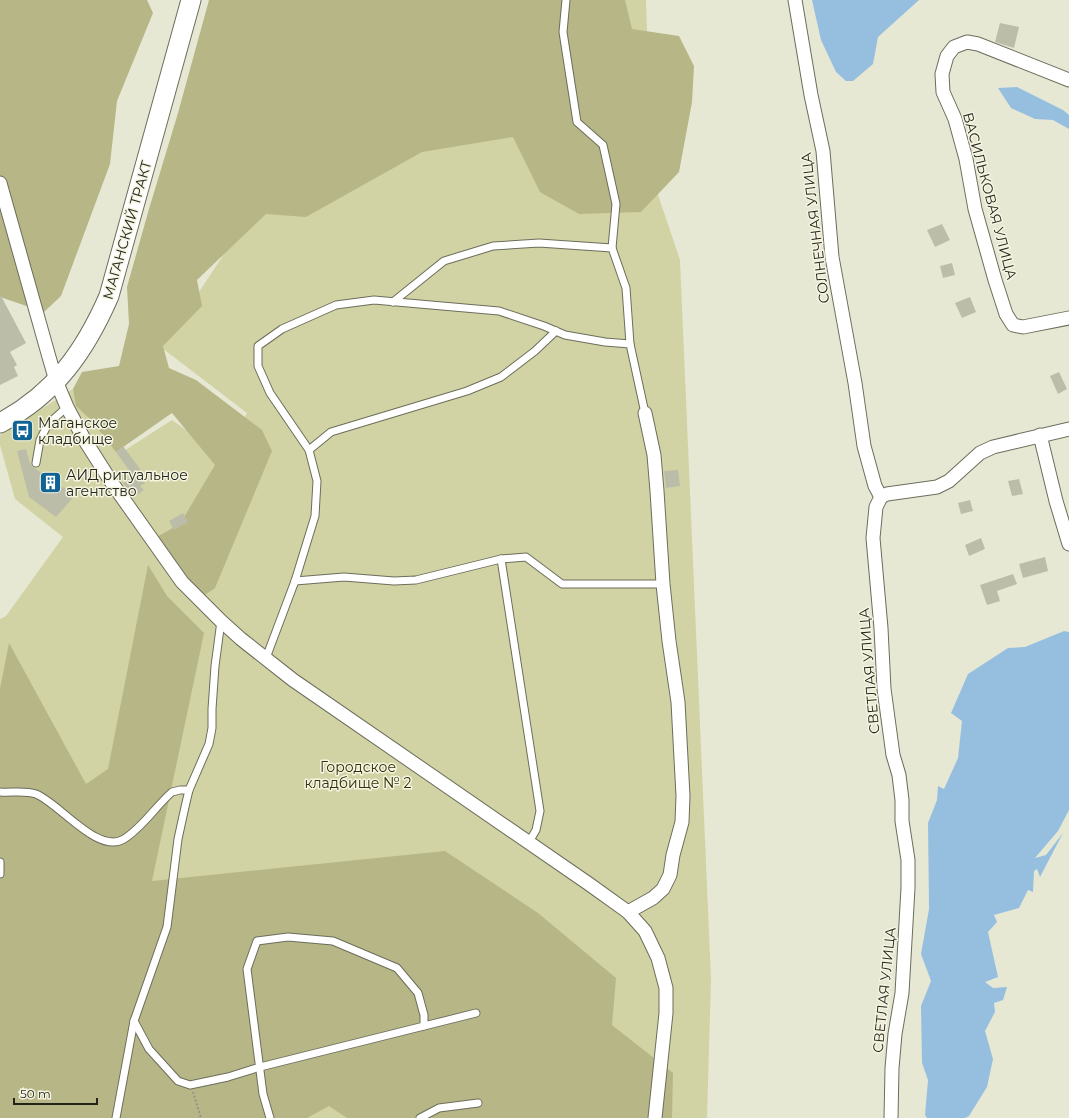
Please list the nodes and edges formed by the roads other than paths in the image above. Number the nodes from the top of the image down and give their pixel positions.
1 (191, 0) edge
2 (566, 0) edge
3 (795, 0) edge
4 (1069, 80) edge
5 (0, 183) edge
6 (612, 248) junction
7 (393, 302) junction
8 (1069, 318) edge
9 (556, 331) junction
10 (630, 344) junction
11 (56, 381) junction
12 (67, 407) junction
13 (645, 413) joint
14 (0, 423) edge
15 (1069, 429) edge
16 (1040, 435) junction
17 (309, 450) junction
18 (36, 463) dead end
19 (881, 497) junction
20 (1069, 544) edge
21 (501, 559) junction
22 (295, 581) junction
23 (663, 584) junction
24 (221, 622) junction
25 (266, 658) junction
26 (190, 790) junction
27 (0, 792) edge
28 (529, 842) junction
29 (0, 862) edge
30 (0, 874) edge
31 (628, 912) junction
32 (476, 1013) dead end
33 (134, 1021) junction
34 (424, 1026) junction
35 (260, 1067) junction
36 (478, 1103) dead end
37 (116, 1118) edge
38 (270, 1118) edge
39 (420, 1118) edge
40 (655, 1118) edge
41 (891, 1118) edge

1 - 11 main road, МАГАНСКИЙ ТРАКТ
2 - 6 lane
3 - 19 street, СОЛНЕЧНАЯ УЛИЦА
4 - 8 street, ВАСИЛЬКОВАЯ УЛИЦА
5 - 11 street
6 - 7 lane
6 - 10 lane
7 - 9 lane
7 - 17 lane
9 - 10 lane
9 - 17 lane
10 - 13 lane
11 - 12 street
11 - 14 main road, МАГАНСКИЙ ТРАКТ
12 - 18 lane
12 - 24 street
13 - 23 street
15 - 16 street
16 - 19 street
16 - 20 street
17 - 22 lane
19 - 41 street, СВЕТЛАЯ УЛИЦА
21 - 22 lane
21 - 23 lane
21 - 28 lane
22 - 25 lane
23 - 31 street
24 - 25 street
24 - 26 lane
25 - 28 street
26 - 27 lane
26 - 33 lane
28 - 31 street
29 - 30 lane
31 - 40 street
32 - 34 lane
33 - 35 lane
33 - 37 lane
34 - 35 lane
34 - 35 lane
35 - 38 lane
36 - 39 lane

